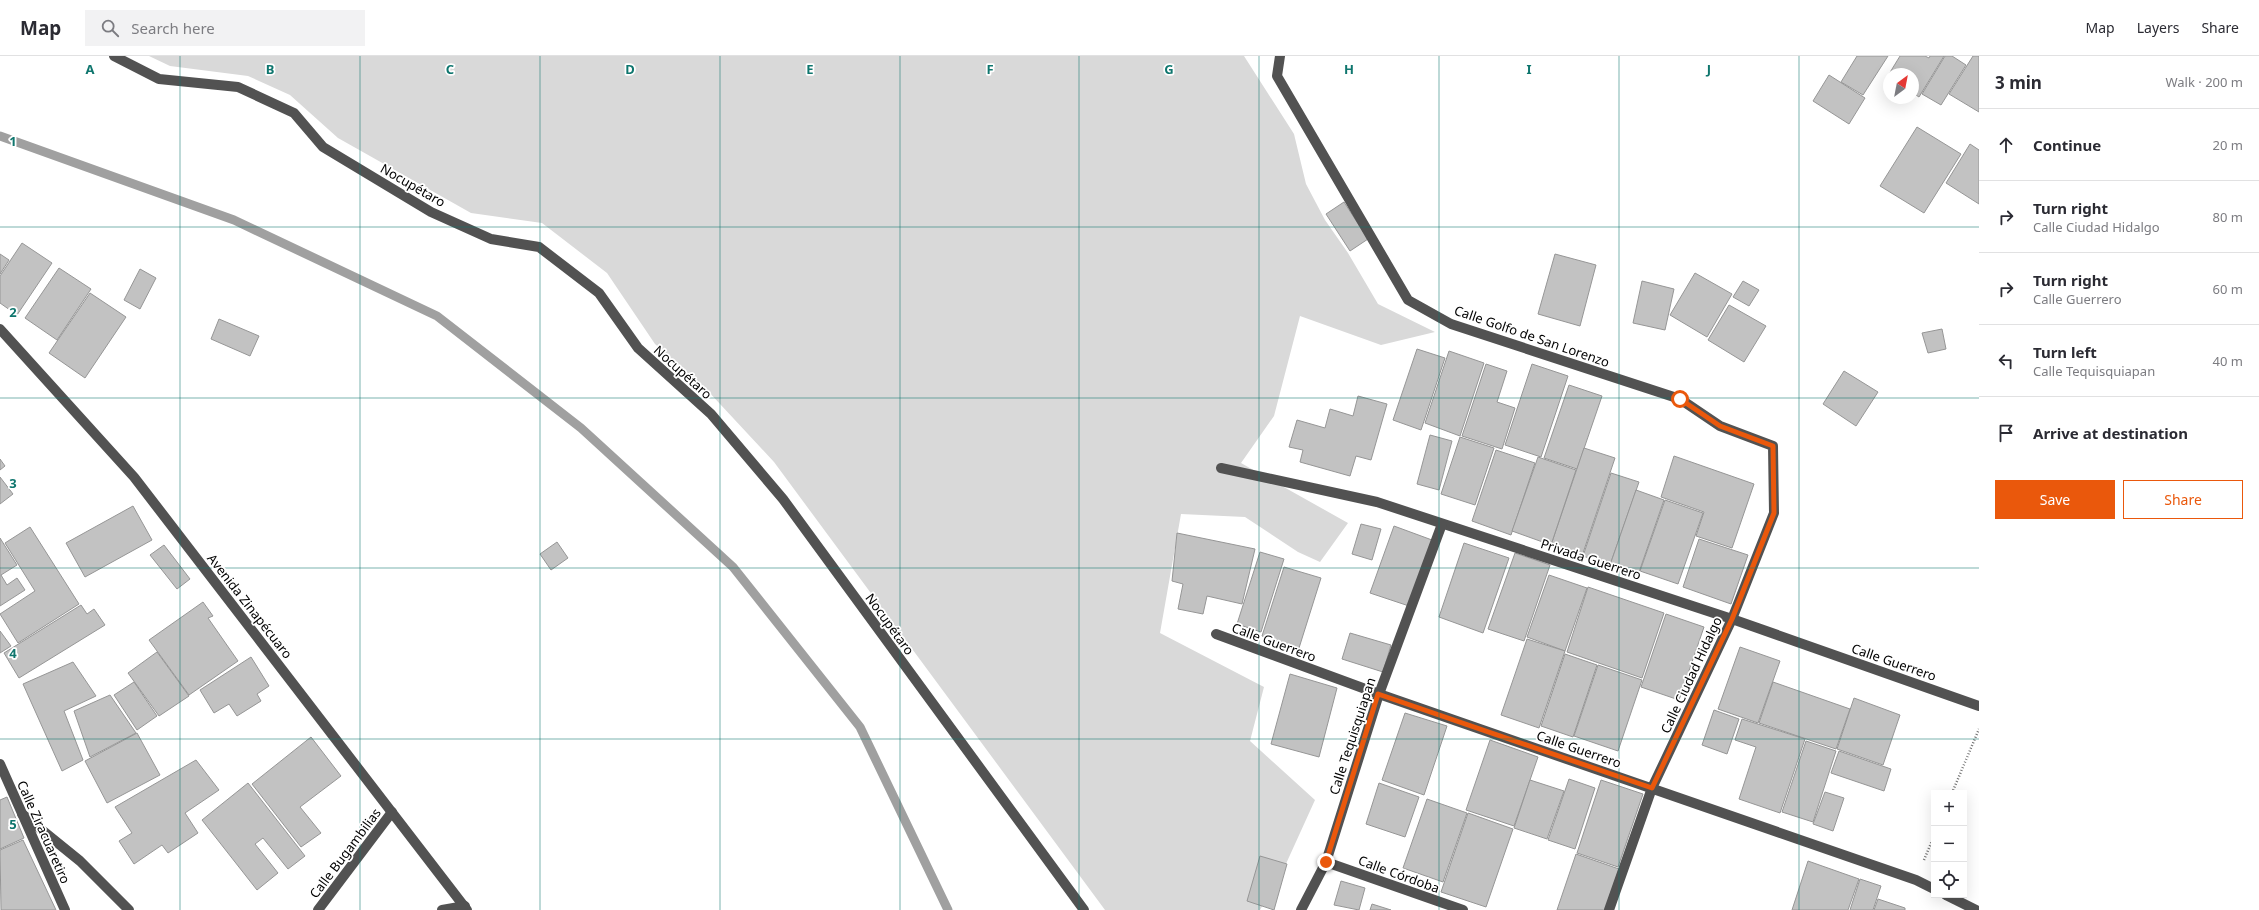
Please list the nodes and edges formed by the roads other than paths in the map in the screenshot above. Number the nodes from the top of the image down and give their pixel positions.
1 (114, 56) edge
2 (1280, 56) edge
3 (0, 329) edge
4 (1773, 446) joint
5 (1221, 468) dead end
6 (1442, 524) junction
7 (1732, 619) junction
8 (1216, 634) dead end
9 (1378, 694) junction
10 (1979, 706) edge
11 (0, 764) edge
12 (1652, 788) junction
13 (392, 812) junction
14 (20, 813) junction
15 (1326, 862) junction
16 (1931, 888) edge
17 (1952, 898) edge
18 (466, 908) edge
19 (65, 910) edge
20 (129, 910) edge
21 (318, 910) edge
22 (442, 910) edge
23 (1084, 910) edge
24 (1302, 910) edge
25 (1463, 910) edge
26 (1609, 910) edge
27 (1976, 910) edge

1 - 23 street, Nocupétaro
2 - 4 street, Calle Golfo de San Lorenzo
3 - 13 street, Avenida Zinapécuaro
4 - 7 street, Calle Ciudad Hidalgo
5 - 6 street, Privada Guerrero
6 - 7 street, Privada Guerrero
6 - 9 street, Calle Tequisquiapan
7 - 10 street, Calle Guerrero
7 - 12 street, Calle Ciudad Hidalgo
8 - 9 street, Calle Guerrero
9 - 12 street, Calle Guerrero
9 - 15 street, Calle Tequisquiapan
11 - 14 street, Calle Ziracuaretiro
12 - 16 street, Calle Guerrero
12 - 26 street, Calle Ciudad Hidalgo
13 - 18 street, Avenida Zinapécuaro
13 - 21 street, Calle Bugambilias
14 - 19 street, Calle Ziracuaretiro
14 - 20 street
15 - 24 street, Calle Tequisquiapan
15 - 25 street, Calle Córdoba
17 - 27 street
18 - 22 street

